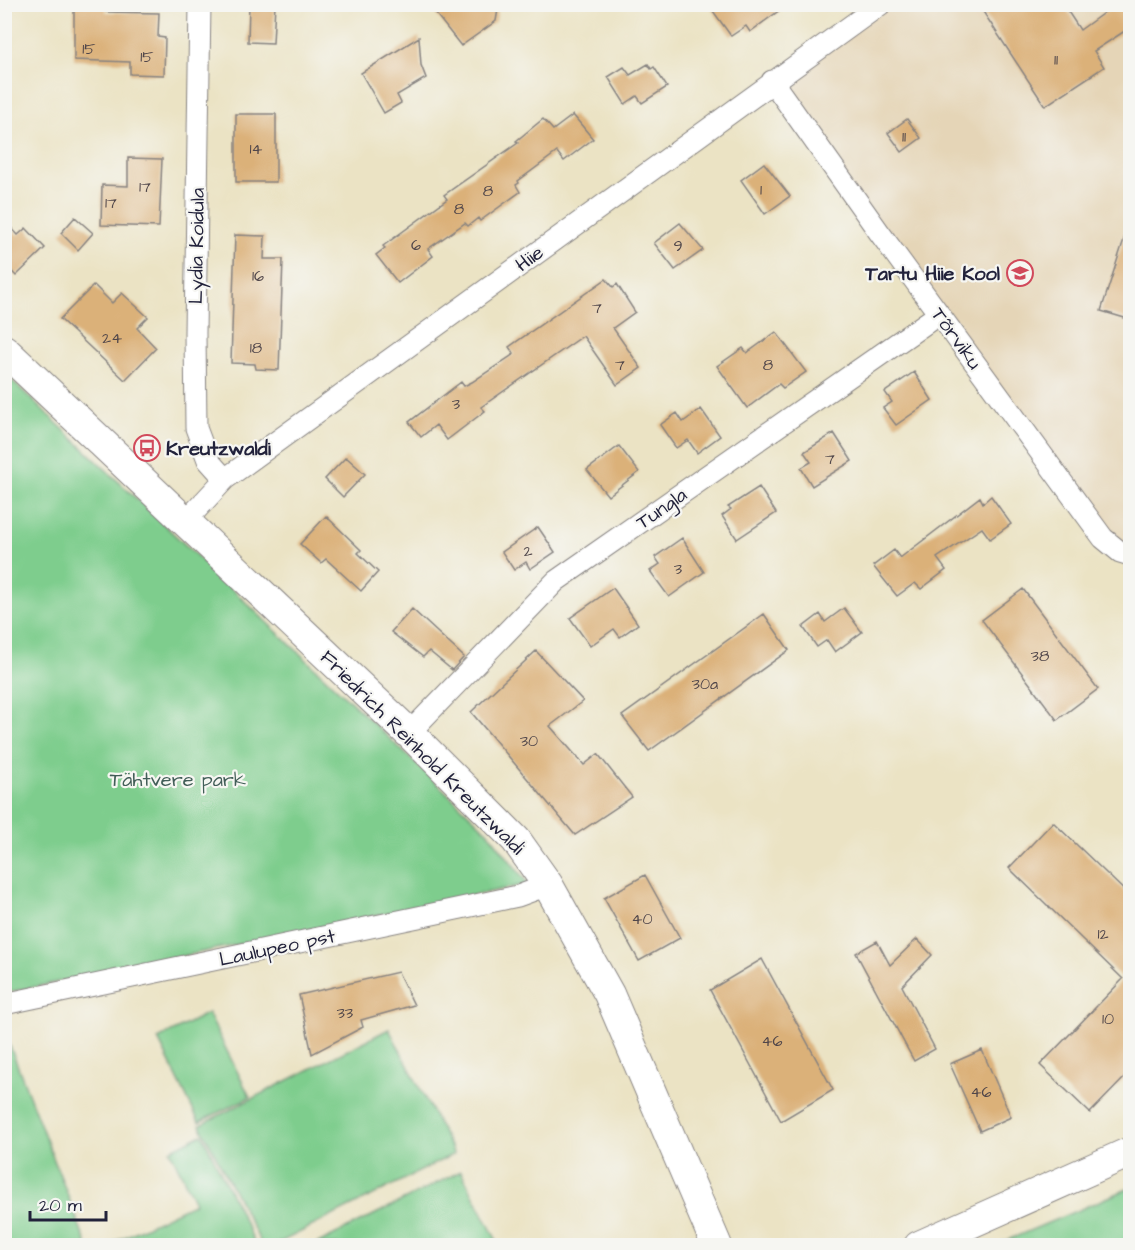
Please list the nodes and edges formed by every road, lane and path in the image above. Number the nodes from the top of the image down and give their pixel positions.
1 (200, 4) edge
2 (881, 4) edge
3 (772, 81) junction
4 (939, 314) junction
5 (4, 350) edge
6 (225, 479) junction
7 (185, 522) junction
8 (1131, 555) edge
9 (409, 733) junction
10 (548, 885) junction
11 (4, 1004) edge
12 (1131, 1152) edge
13 (717, 1245) edge
14 (919, 1245) edge

1 - 6 street, Lydia Koidula
2 - 3 street, Hiie
3 - 4 street, Tõrviku
3 - 6 street, Hiie
4 - 8 street, Tõrviku
4 - 9 street, Tungla
5 - 7 main road, Friedrich Reinhold Kreutzwaldi
6 - 7 street, Hiie
7 - 9 main road, Friedrich Reinhold Kreutzwaldi
9 - 10 main road, Friedrich Reinhold Kreutzwaldi
10 - 11 street, Laulupeo pst
10 - 13 main road, Friedrich Reinhold Kreutzwaldi
12 - 14 main road

